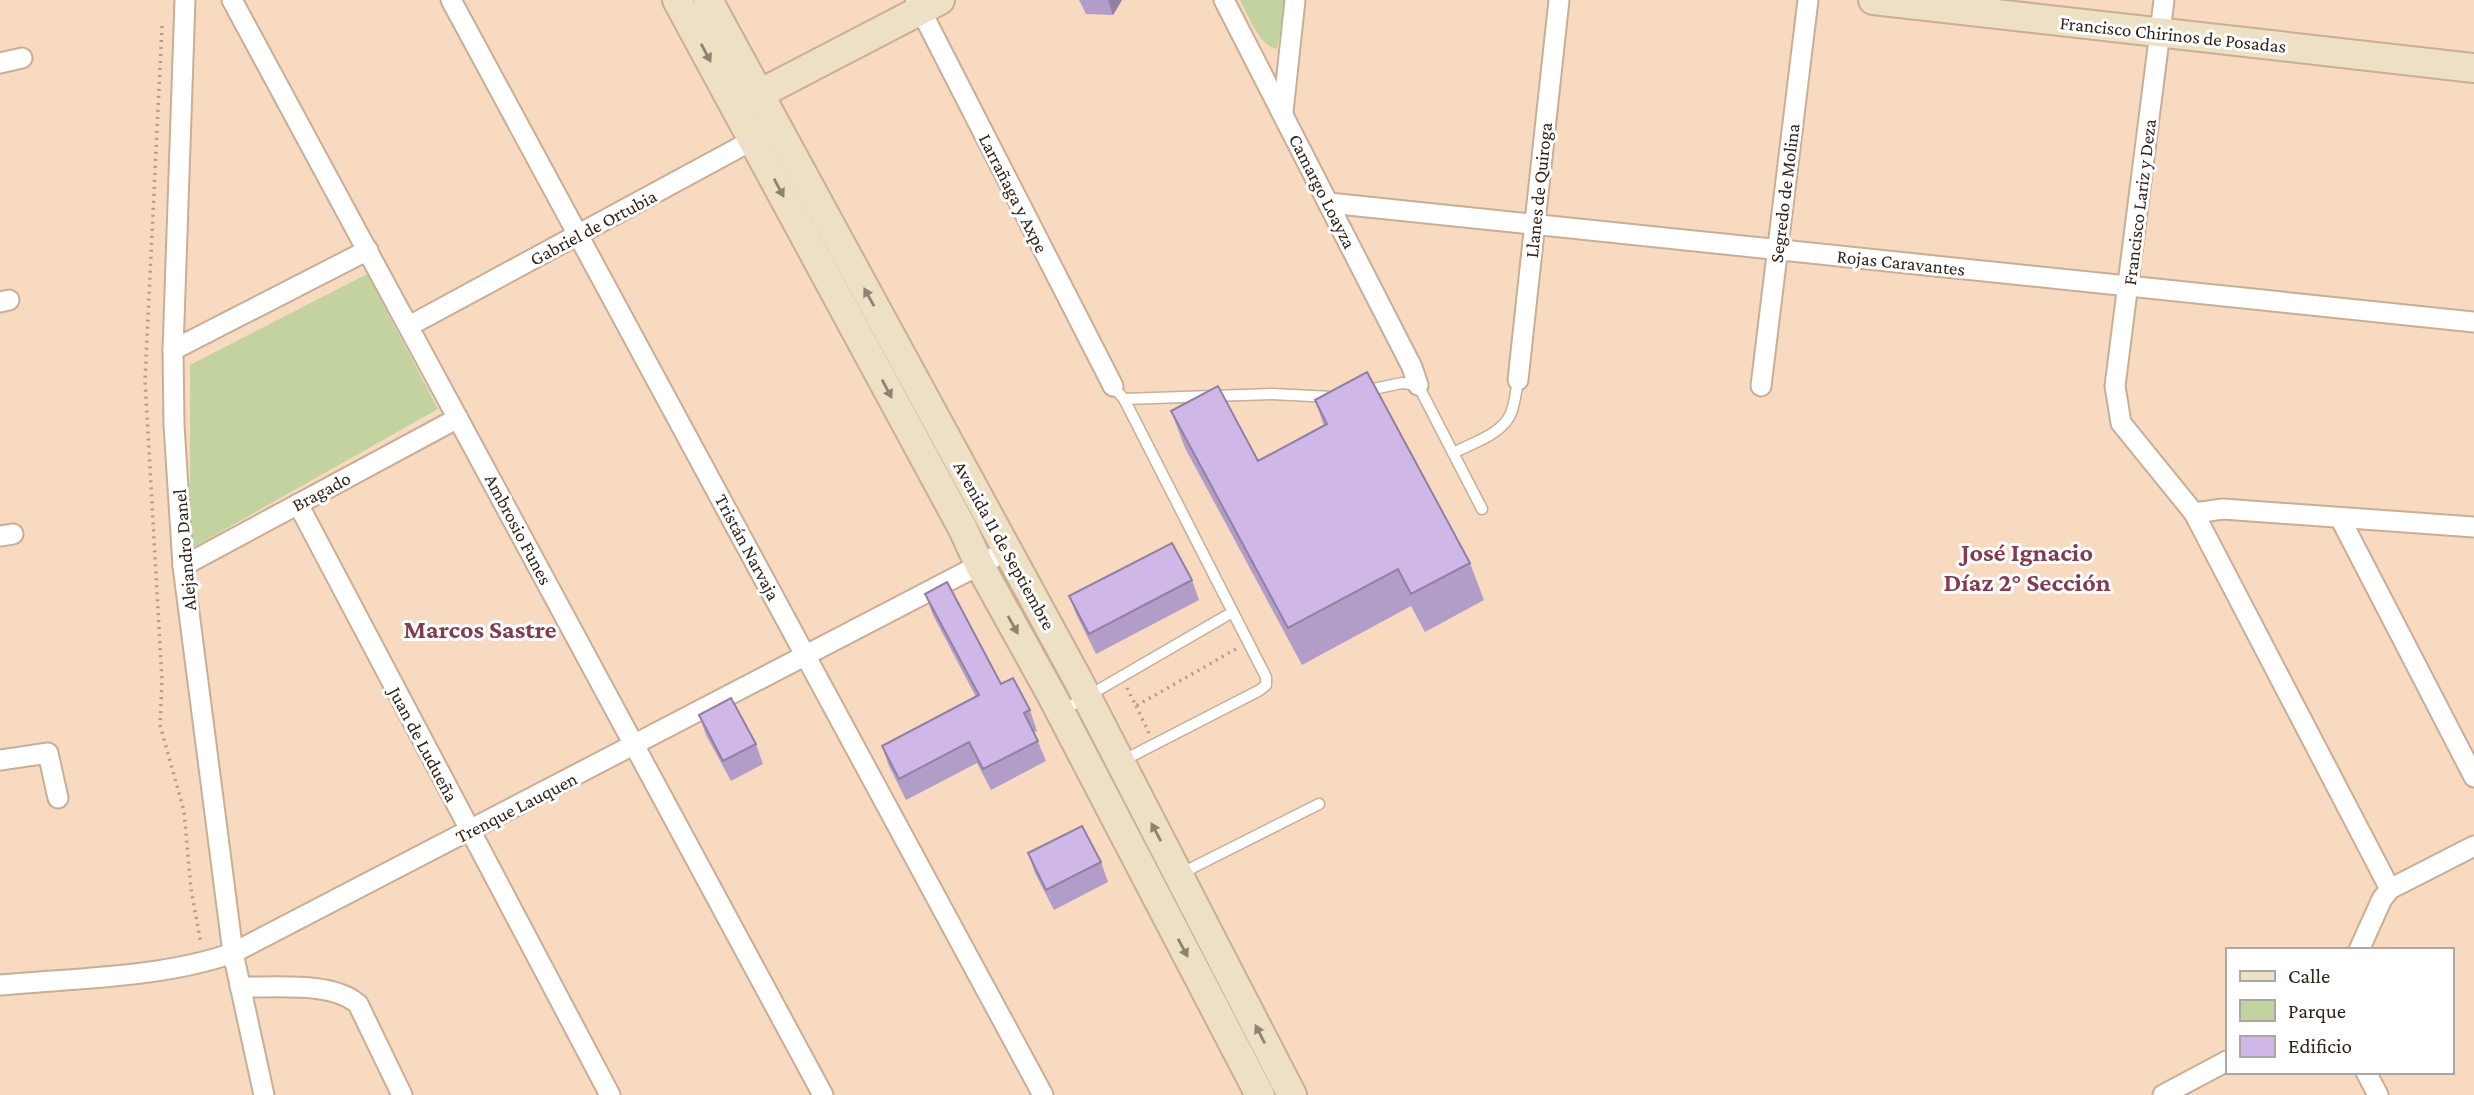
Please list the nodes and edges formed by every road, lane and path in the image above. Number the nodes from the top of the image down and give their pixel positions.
1 (185, 0) edge
2 (232, 0) edge
3 (451, 0) edge
4 (677, 0) edge
5 (709, 0) edge
6 (1224, 0) edge
7 (1294, 0) edge
8 (1559, 0) edge
9 (1808, 0) edge
10 (1873, 0) edge
11 (2164, 0) edge
12 (925, 3) edge
13 (2160, 32) junction
14 (22, 58) dead end
15 (0, 62) edge
16 (2474, 68) edge
17 (747, 101) junction
18 (1283, 112) junction
19 (764, 133) junction
20 (1329, 203) junction
21 (1535, 223) junction
22 (578, 234) junction
23 (1778, 248) junction
24 (368, 250) junction
25 (2128, 288) junction
26 (2474, 321) edge
27 (409, 326) junction
28 (173, 350) junction
29 (1517, 380) joint
30 (1419, 385) junction
31 (1761, 386) dead end
32 (1119, 392) junction
33 (458, 418) junction
34 (1453, 453) junction
35 (298, 504) junction
36 (1482, 509) dead end
37 (2194, 513) junction
38 (2340, 518) junction
39 (2474, 527) edge
40 (1008, 550) junction
41 (183, 566) junction
42 (980, 566) junction
43 (1231, 613) junction
44 (1247, 643) junction
45 (807, 656) junction
46 (1121, 677) junction
47 (1087, 697) junction
48 (1136, 706) junction
49 (1060, 712) junction
50 (1154, 743) junction
51 (635, 745) junction
52 (0, 760) edge
53 (1107, 769) junction
54 (2474, 777) edge
55 (58, 799) dead end
56 (1319, 804) dead end
57 (470, 830) junction
58 (2474, 846) edge
59 (1165, 881) junction
60 (2390, 889) junction
61 (2360, 948) edge
62 (233, 953) junction
63 (0, 985) edge
64 (240, 987) junction
65 (2226, 1062) edge
66 (2367, 1074) edge
67 (2166, 1094) edge
68 (264, 1095) edge
69 (402, 1095) edge
70 (610, 1095) edge
71 (823, 1095) edge
72 (1043, 1095) edge
73 (1259, 1095) edge
74 (1292, 1095) edge
75 (2378, 1095) edge

1 - 28 street, Alejandro Danel
2 - 24 street, Ambrosio Funes
3 - 22 street, Tristán Narvaja
4 -> 17 main road, Avenida 11 de Septiembre
5 - 17 main road, Avenida 11 de Septiembre
6 - 18 street, Camargo Loayza
7 - 18 street
8 - 21 street, Llanes de Quiroga
9 - 23 street, Segredo de Molina
10 - 13 main road, Francisco Chirinos de Posadas
11 - 13 street, Francisco Lariz y Deza
12 - 17 main road
12 - 32 street, Larrañaga y Axpe
13 - 16 main road, Francisco Chirinos de Posadas
13 - 25 street, Francisco Lariz y Deza
14 - 15 street
17 - 19 main road, Avenida 11 de Septiembre
18 - 20 street, Camargo Loayza
19 - 22 street, Gabriel de Ortubia
40 -> 19 main road, Avenida 11 de Septiembre
19 -> 42 main road, Avenida 11 de Septiembre
20 - 21 street, Rojas Caravantes
20 - 30 street, Camargo Loayza
21 - 23 street, Rojas Caravantes
21 - 29 street, Llanes de Quiroga
22 - 27 street, Gabriel de Ortubia
22 - 45 street, Tristán Narvaja
23 - 25 street, Rojas Caravantes
23 - 31 street, Segredo de Molina
24 - 27 street, Ambrosio Funes
24 - 28 street
25 - 26 street, Rojas Caravantes
25 - 37 street, Francisco Lariz y Deza
27 - 33 street, Ambrosio Funes
28 - 41 street, Alejandro Danel
29 - 34 lane
30 - 32 lane
30 - 34 lane
32 - 43 lane
33 - 35 street, Bragado
33 - 51 street, Ambrosio Funes
34 - 36 lane
35 - 41 street, Bragado
35 - 57 street, Juan de Ludueña
37 - 38 street
37 - 60 street
38 - 39 street
38 - 54 street
40 - 42 street, Trenque Lauquen
40 - 47 main road, Avenida 11 de Septiembre
41 - 62 street, Alejandro Danel
42 - 45 street, Trenque Lauquen
42 -> 49 main road, Avenida 11 de Septiembre
43 - 44 lane
43 - 46 lane
44 - 48 path
44 - 50 lane
45 - 51 street, Trenque Lauquen
45 - 72 street, Tristán Narvaja
46 - 47 lane
46 - 48 path
47 - 49 lane
47 - 53 main road, Avenida 11 de Septiembre
48 - 50 path
49 - 53 main road, Avenida 11 de Septiembre
50 - 53 lane
51 - 57 street, Trenque Lauquen
51 - 71 street, Ambrosio Funes
52 - 55 street
53 - 59 main road, Avenida 11 de Septiembre
56 - 59 lane
57 - 62 street, Trenque Lauquen
57 - 70 street, Juan de Ludueña
58 - 60 street
59 -> 73 main road, Avenida 11 de Septiembre
74 -> 59 main road, Avenida 11 de Septiembre
60 - 61 street
62 - 63 street, Trenque Lauquen
62 - 64 street, Alejandro Danel
64 - 68 street, Alejandro Danel
64 - 69 street
65 - 67 street
66 - 75 street

